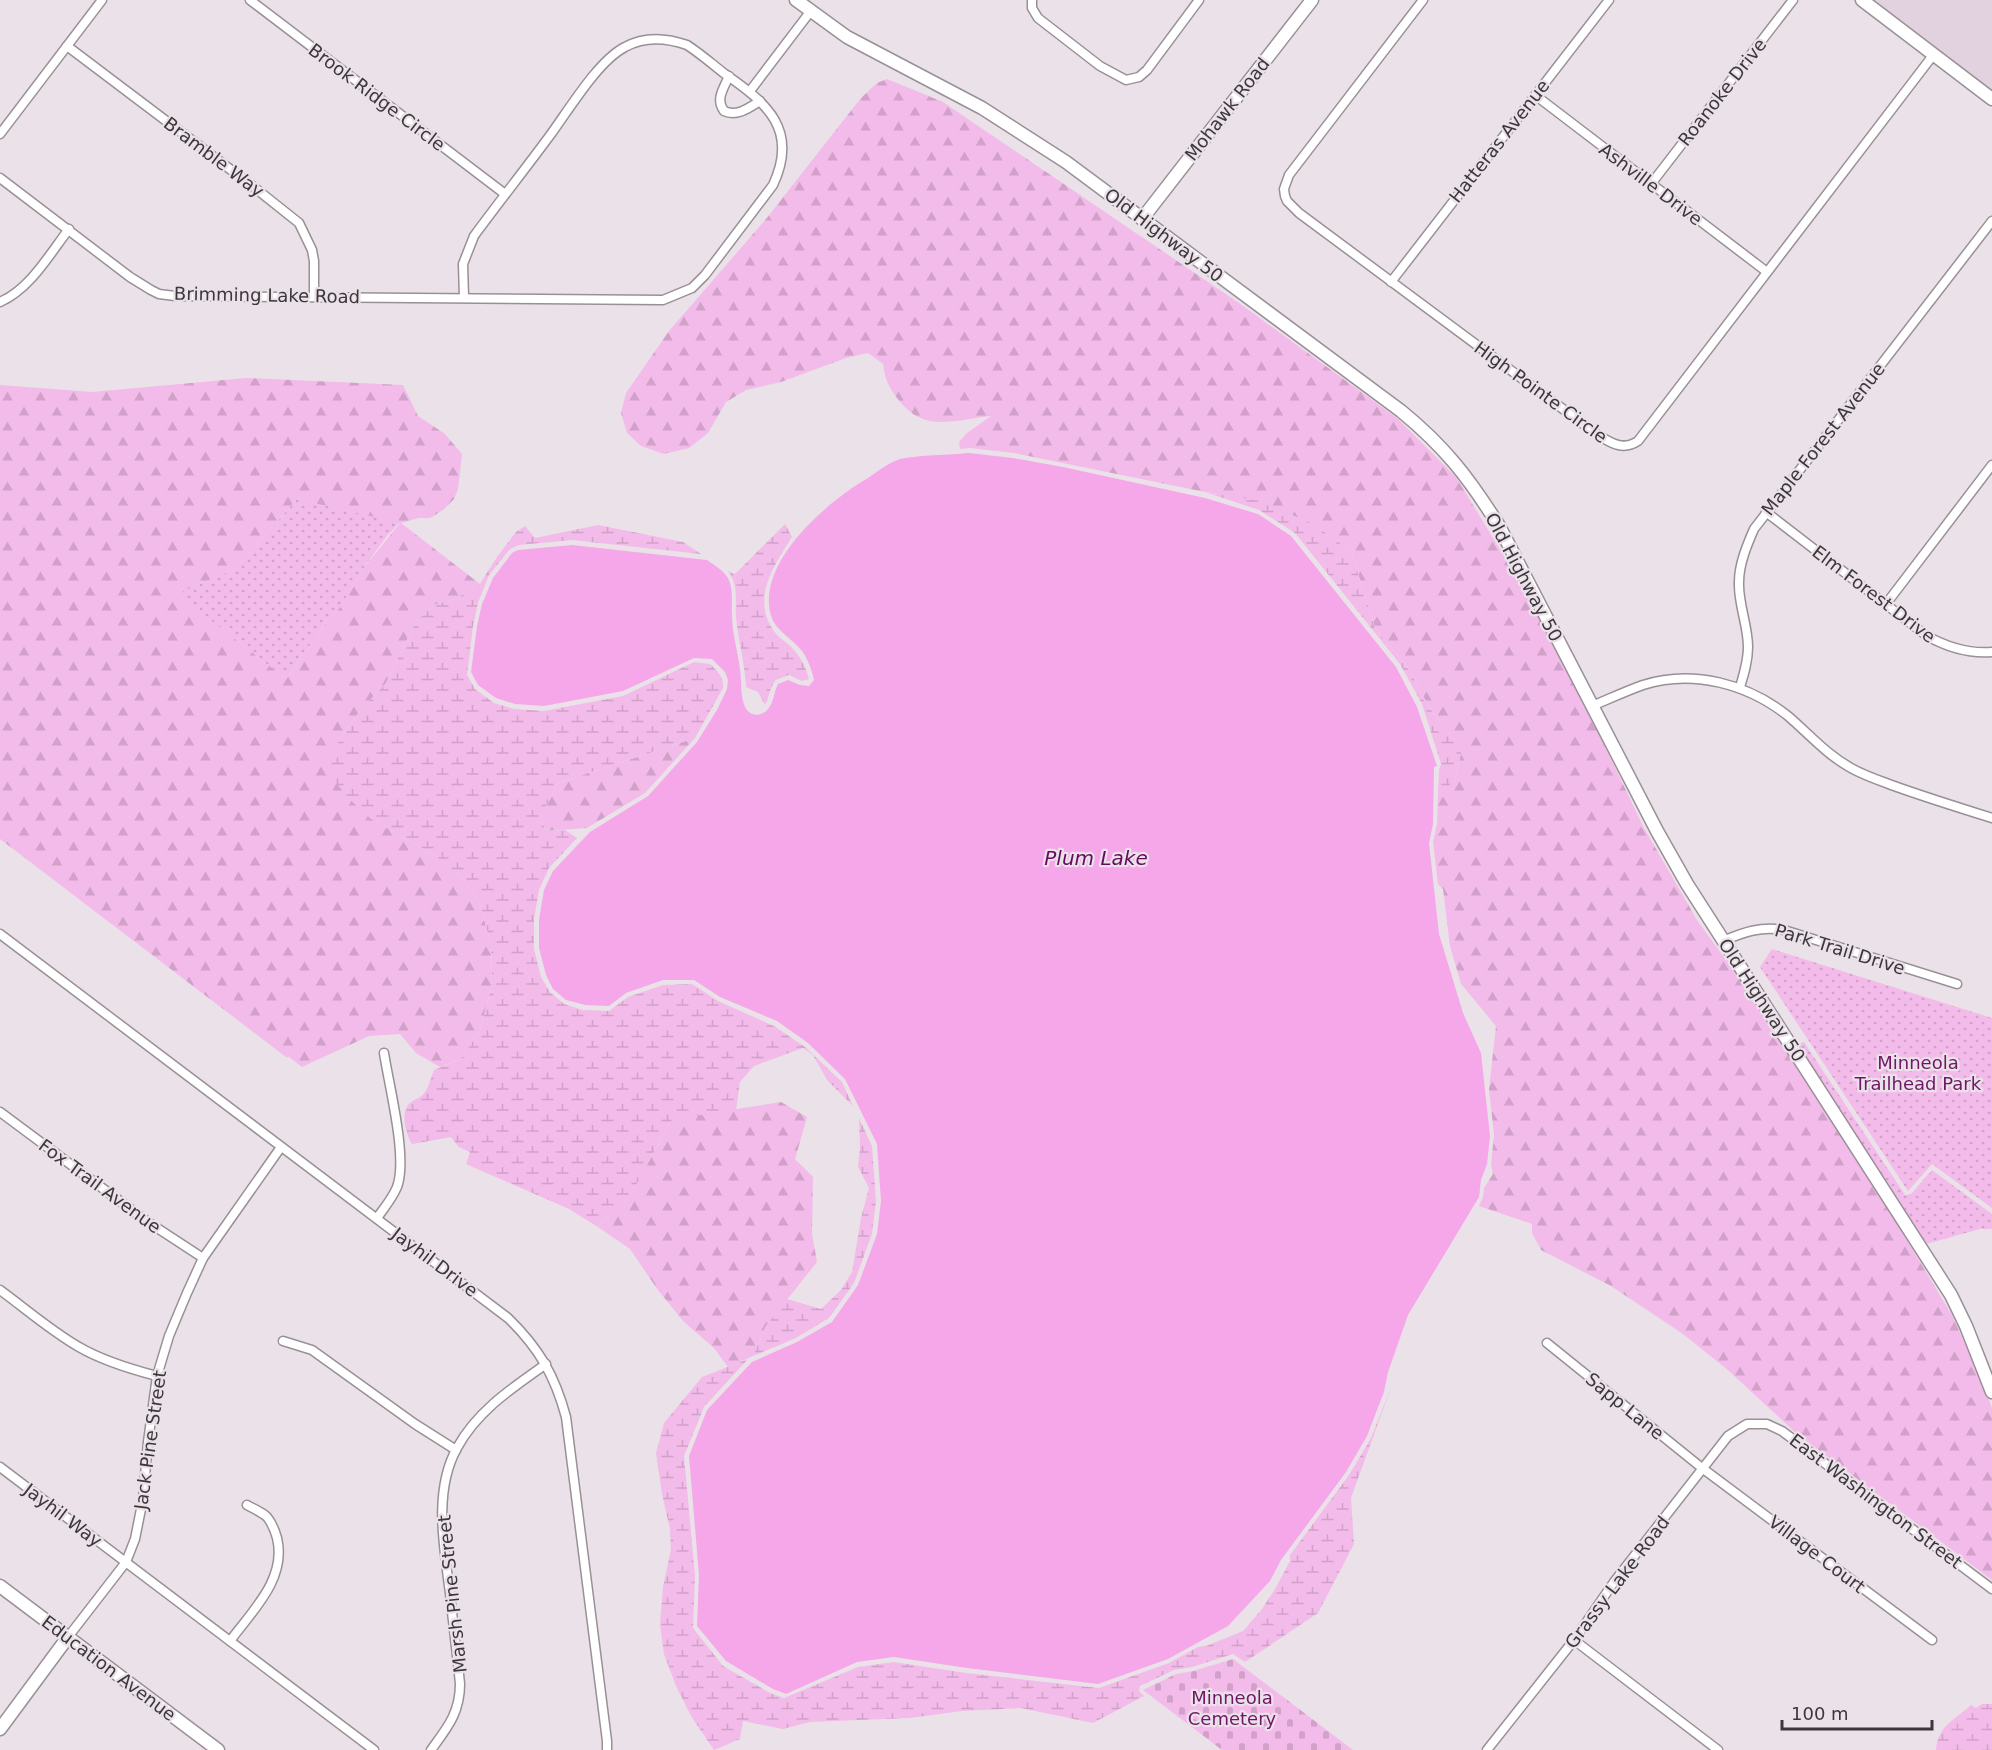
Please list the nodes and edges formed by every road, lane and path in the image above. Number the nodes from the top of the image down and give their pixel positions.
1 (102, 0) edge
2 (250, 0) edge
3 (796, 0) edge
4 (1032, 0) edge
5 (1199, 0) edge
6 (1312, 0) edge
7 (1423, 0) edge
8 (1608, 0) edge
9 (1793, 0) edge
10 (1862, 0) edge
11 (810, 12) junction
12 (67, 46) junction
13 (1934, 54) junction
14 (729, 76) junction
15 (750, 91) junction
16 (1535, 95) junction
17 (1992, 99) edge
18 (760, 101) junction
19 (0, 134) edge
20 (0, 178) edge
21 (1651, 184) junction
22 (505, 194) junction
23 (1142, 219) junction
24 (1992, 221) edge
25 (69, 230) junction
26 (1767, 272) junction
27 (1390, 282) junction
28 (314, 296) junction
29 (464, 298) junction
30 (0, 302) edge
31 (1992, 465) edge
32 (1766, 512) junction
33 (1886, 604) junction
34 (1992, 652) edge
35 (1740, 687) junction
36 (1592, 706) junction
37 (1992, 818) edge
38 (0, 934) edge
39 (1723, 941) junction
40 (1957, 984) dead end
41 (384, 1053) dead end
42 (0, 1112) edge
43 (281, 1148) junction
44 (377, 1218) junction
45 (202, 1258) junction
46 (0, 1290) edge
47 (283, 1341) dead end
48 (1547, 1343) dead end
49 (546, 1364) junction
50 (157, 1376) junction
51 (1992, 1392) edge
52 (1755, 1424) joint
53 (456, 1450) junction
54 (0, 1467) edge
55 (1702, 1468) junction
56 (248, 1505) dead end
57 (126, 1562) junction
58 (0, 1586) edge
59 (1992, 1588) edge
60 (68, 1637) junction
61 (1574, 1640) junction
62 (1932, 1640) dead end
63 (230, 1641) junction
64 (0, 1729) edge
65 (218, 1750) edge
66 (374, 1750) edge
67 (431, 1750) edge
68 (607, 1750) edge
69 (1487, 1750) edge
70 (1718, 1750) edge

1 - 12 street
2 - 22 street, Brook Ridge Circle
3 - 11 main road, Old Highway 50
4 - 5 street
6 - 23 main road, Mohawk Road
7 - 27 street, High Pointe Circle
8 - 16 street, Hatteras Avenue
9 - 21 street, Roanoke Drive
10 - 13 main road
11 - 15 street
11 - 23 main road, Old Highway 50
12 - 19 street
12 - 28 street, Bramble Way
13 - 17 main road
13 - 26 street, High Pointe Circle
14 - 15 street, Brimming Lake Road
14 - 18 street
14 - 22 street, Brimming Lake Road
15 - 18 street, Brimming Lake Road
16 - 21 street, Ashville Drive
16 - 27 street, Hatteras Avenue
18 - 29 street, Brimming Lake Road
20 - 25 street, Brimming Lake Road
21 - 26 street, Ashville Drive
22 - 29 street, Brimming Lake Road
23 - 36 main road, Old Highway 50
24 - 32 street, Maple Forest Avenue
25 - 28 street, Brimming Lake Road
25 - 30 street
26 - 27 street, High Pointe Circle
28 - 29 street, Brimming Lake Road
31 - 33 street
32 - 33 street, Elm Forest Drive
32 - 35 street, Maple Forest Avenue
33 - 34 street, Elm Forest Drive
35 - 36 street
35 - 37 street
36 - 39 main road, Old Highway 50
38 - 43 street, Jayhil Drive
39 - 40 street, Park Trail Drive
39 - 51 main road, Old Highway 50
41 - 44 street
42 - 45 street, Fox Trail Avenue
43 - 44 street, Jayhil Drive
43 - 45 street, Jack Pine Street
44 - 49 street, Jayhil Drive
45 - 50 street, Jack Pine Street
46 - 50 street
47 - 53 street
48 - 55 street, Sapp Lane
49 - 53 street, Marsh Pine Street
49 - 68 street, Jayhil Drive
50 - 57 street, Jack Pine Street
52 - 55 street, Grassy Lake Road
52 - 59 street, East Washington Street
53 - 67 street, Marsh Pine Street
54 - 57 street, Jayhil Way
55 - 61 street, Grassy Lake Road
55 - 62 street, Village Court
56 - 63 street
57 - 60 street, Jack Pine Street
57 - 63 street
58 - 60 main road, Education Avenue
60 - 64 main road
60 - 65 main road, Education Avenue
61 - 69 street, Grassy Lake Road
61 - 70 street
63 - 66 street

